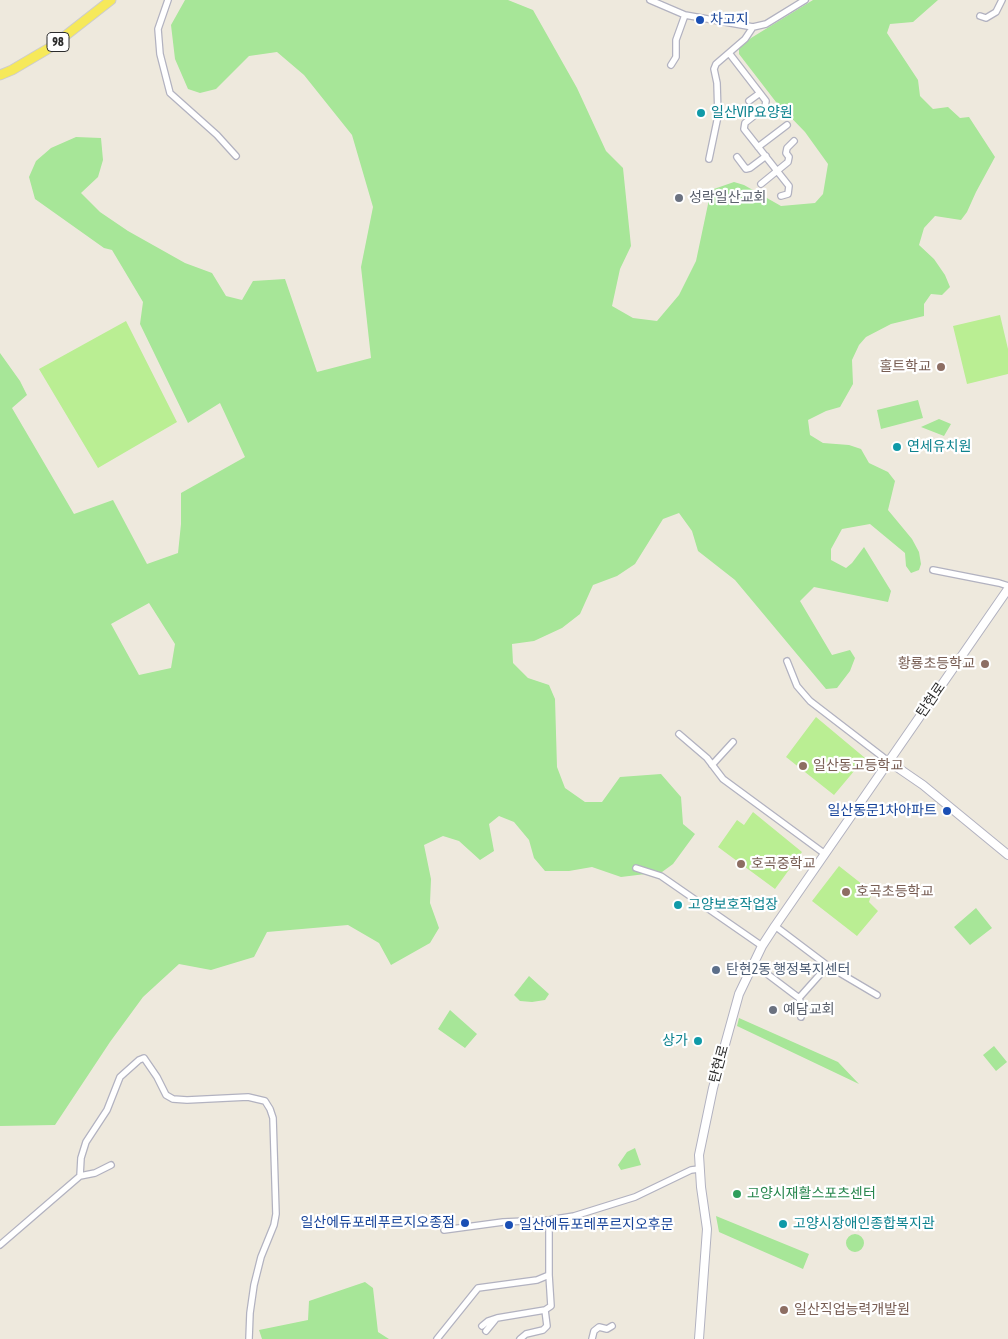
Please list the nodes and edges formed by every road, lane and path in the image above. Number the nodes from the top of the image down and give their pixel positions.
1 (111, 0) edge
2 (168, 0) edge
3 (650, 0) edge
4 (805, 0) edge
5 (1002, 0) edge
6 (685, 15) junction
7 (980, 16) dead end
8 (753, 27) junction
9 (729, 53) junction
10 (671, 65) dead end
11 (0, 74) edge
12 (760, 93) junction
13 (749, 101) dead end
14 (787, 125) dead end
15 (794, 141) dead end
16 (758, 147) junction
17 (236, 156) dead end
18 (766, 156) junction
19 (736, 157) dead end
20 (709, 159) dead end
21 (778, 171) junction
22 (761, 184) dead end
23 (782, 196) dead end
24 (933, 570) dead end
25 (1008, 588) edge
26 (788, 661) dead end
27 (679, 734) dead end
28 (733, 742) dead end
29 (888, 761) junction
30 (712, 765) junction
31 (825, 854) junction
32 (1008, 855) edge
33 (636, 868) dead end
34 (774, 926) junction
35 (762, 946) junction
36 (754, 964) junction
37 (823, 971) dead end
38 (877, 995) dead end
39 (799, 998) junction
40 (802, 1018) dead end
41 (111, 1165) dead end
42 (699, 1168) junction
43 (80, 1176) junction
44 (549, 1220) junction
45 (444, 1230) dead end
46 (0, 1244) edge
47 (549, 1275) junction
48 (545, 1310) junction
49 (612, 1326) dead end
50 (484, 1329) dead end
51 (249, 1339) edge
52 (437, 1339) edge
53 (520, 1339) edge
54 (592, 1339) edge
55 (699, 1339) edge

1 - 11 main road, 98
2 - 17 street
3 - 6 street
4 - 8 street
5 - 7 street
6 - 8 street
6 - 10 street
8 - 9 street
9 - 12 street
9 - 20 street
12 - 13 street
12 - 16 street
14 - 16 street
15 - 21 street
16 - 18 street
18 - 19 street
18 - 21 street
21 - 22 street
21 - 23 street
24 - 25 street
25 - 29 main road, 탄현로
26 - 29 street
27 - 30 street
28 - 30 street
29 - 31 main road, 탄현로
29 - 32 main road
30 - 31 street
31 - 34 main road, 탄현로
33 - 35 street
34 - 35 main road, 탄현로
34 - 38 street
35 - 36 main road, 탄현로
36 - 39 street
36 - 42 main road, 탄현로
37 - 39 street
39 - 40 street
41 - 43 street
42 - 44 street
42 - 55 main road, 탄현로
43 - 46 street
43 - 51 street
44 - 45 street
44 - 47 street
47 - 48 street
47 - 52 street
48 - 50 street
48 - 53 street
49 - 54 street

